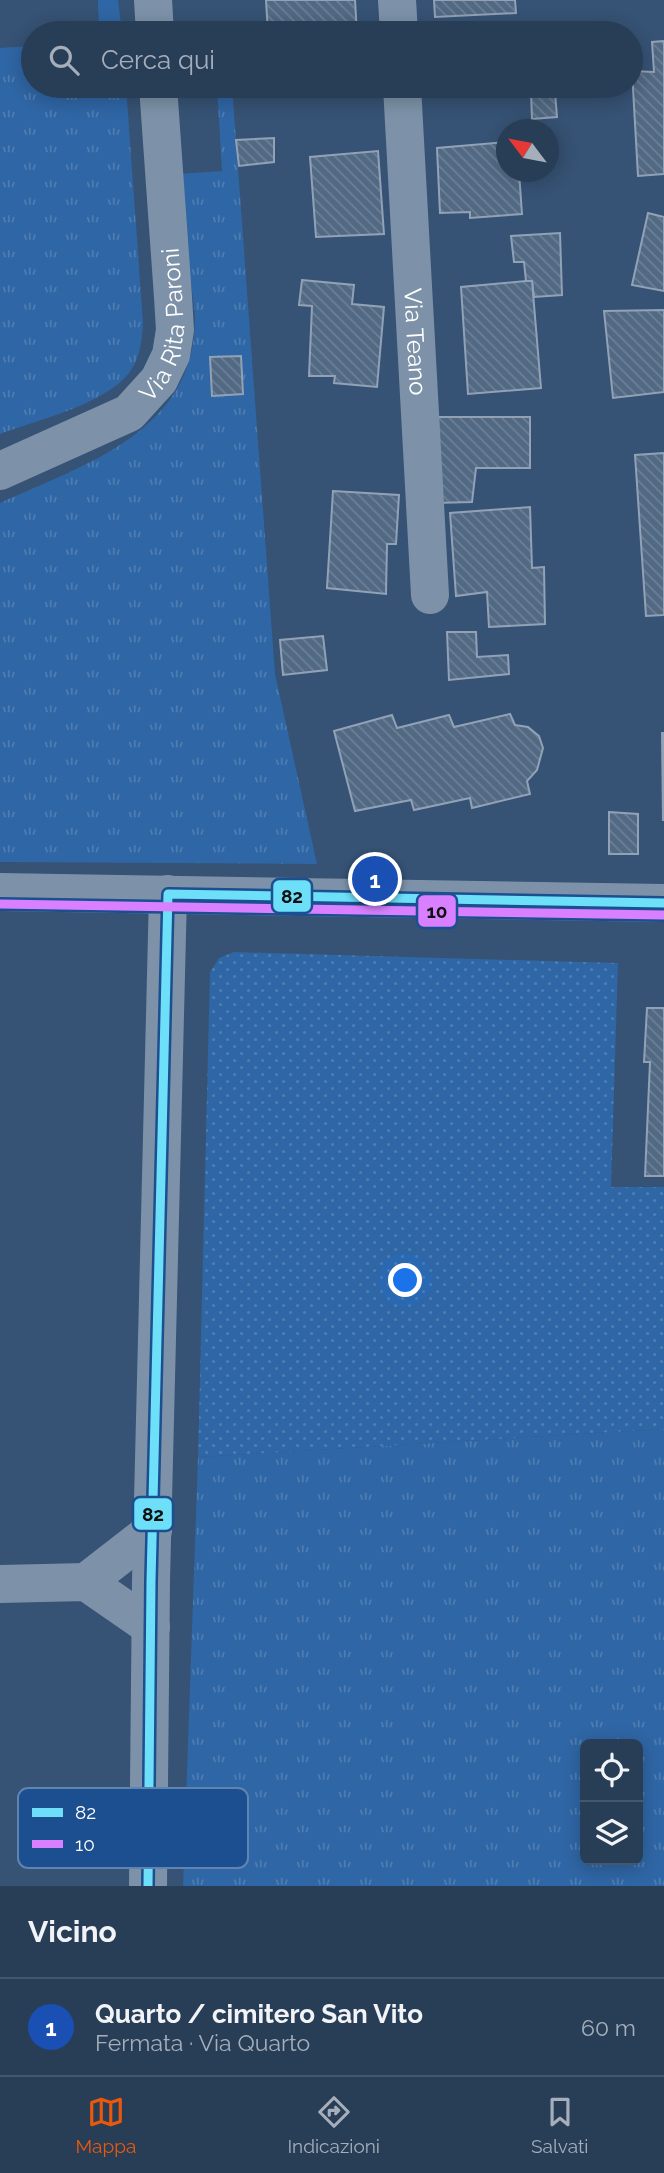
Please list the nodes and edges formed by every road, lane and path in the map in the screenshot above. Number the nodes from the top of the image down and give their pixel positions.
1 (153, 0) edge
2 (397, 0) edge
3 (154, 21) edge
4 (398, 21) edge
5 (159, 98) edge
6 (403, 98) edge
7 (0, 471) edge
8 (430, 595) dead end
9 (0, 892) edge
10 (168, 894) junction
11 (664, 903) edge
12 (153, 1530) junction
13 (86, 1582) junction
14 (0, 1584) edge
15 (151, 1627) junction
16 (149, 1788) edge
17 (148, 1868) edge
18 (148, 1886) edge

1 - 3 street
2 - 4 street
5 - 7 street, Via Rita Paroni
6 - 8 street, Via Teano
9 - 10 street
10 - 11 street
10 - 12 street
12 - 13 street
12 - 15 street
13 - 14 street
13 - 15 street
15 - 16 street
17 - 18 street

